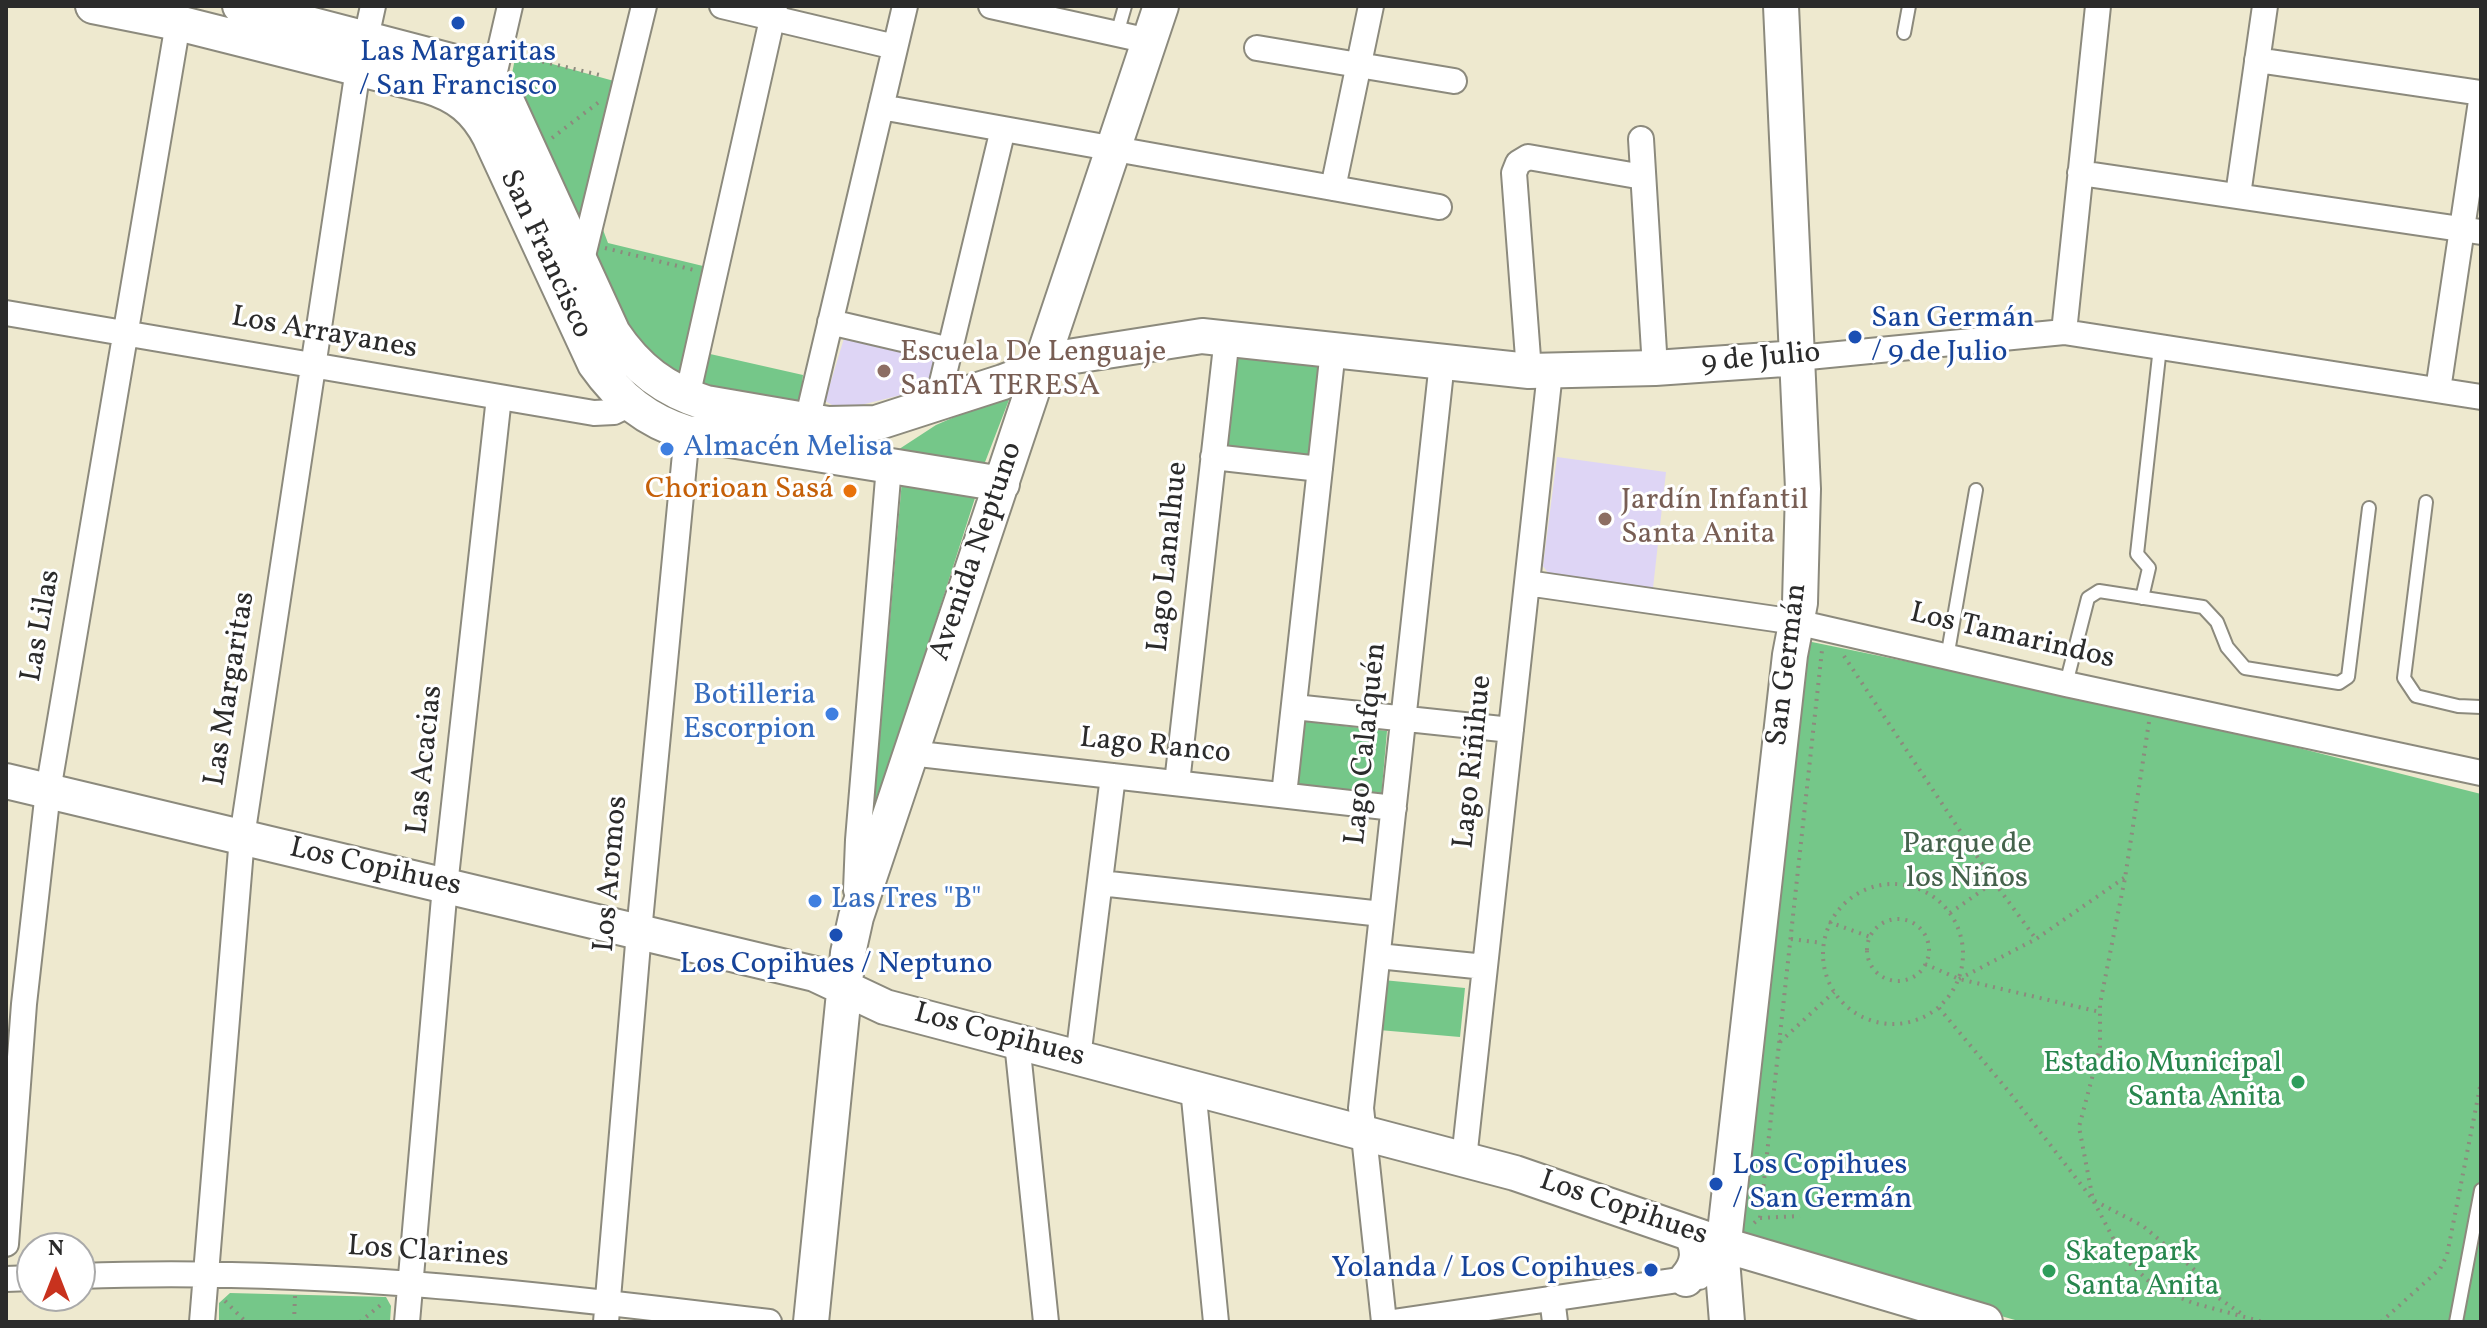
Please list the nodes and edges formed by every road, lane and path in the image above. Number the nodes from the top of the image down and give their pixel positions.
1 (93, 6) edge
2 (240, 6) edge
3 (510, 6) edge
4 (644, 6) edge
5 (722, 6) edge
6 (905, 6) edge
7 (991, 6) edge
8 (1125, 6) edge
9 (1161, 6) edge
10 (1371, 6) edge
11 (1781, 6) edge
12 (1909, 6) edge
13 (2098, 6) edge
14 (2265, 6) edge
15 (774, 12) edge
16 (178, 23) junction
17 (1904, 33) dead end
18 (365, 38) edge
19 (1133, 38) junction
20 (895, 47) junction
21 (1257, 48) dead end
22 (500, 51) junction
23 (2257, 60) junction
24 (1359, 65) junction
25 (626, 81) junction
26 (1454, 81) dead end
27 (492, 84) junction
28 (2481, 93) edge
29 (2481, 101) edge
30 (881, 107) junction
31 (1003, 129) junction
32 (1641, 139) dead end
33 (1113, 148) junction
34 (531, 154) junction
35 (2080, 173) junction
36 (1643, 177) junction
37 (1333, 188) junction
38 (2238, 195) junction
39 (1439, 207) dead end
40 (2471, 230) edge
41 (584, 254) junction
42 (715, 275) junction
43 (6, 313) edge
44 (830, 322) junction
45 (2064, 332) junction
46 (125, 333) junction
47 (1227, 337) junction
48 (2160, 347) junction
49 (950, 350) junction
50 (1333, 350) junction
51 (1798, 358) junction
52 (1442, 362) junction
53 (313, 365) junction
54 (1040, 368) junction
55 (1655, 368) junction
56 (1540, 371) junction
57 (2438, 390) junction
58 (499, 397) junction
59 (687, 397) junction
60 (2481, 397) edge
61 (937, 403) junction
62 (630, 404) junction
63 (807, 421) junction
64 (687, 433) junction
65 (1213, 457) junction
66 (889, 466) junction
67 (1320, 469) junction
68 (1002, 484) junction
69 (1976, 490) dead end
70 (2426, 502) dead end
71 (2369, 508) dead end
72 (1527, 583) junction
73 (2142, 598) junction
74 (1810, 625) junction
75 (1947, 658) junction
76 (2066, 684) junction
77 (2152, 702) junction
78 (1294, 707) junction
79 (2481, 707) edge
80 (1403, 718) junction
81 (1511, 730) junction
82 (910, 753) junction
83 (2481, 773) edge
84 (1113, 776) junction
85 (6, 781) edge
86 (1177, 783) junction
87 (48, 791) junction
88 (1284, 795) junction
89 (1394, 808) junction
90 (242, 837) junction
91 (2125, 878) junction
92 (1994, 882) junction
93 (1100, 883) junction
94 (445, 886) junction
95 (1950, 913) junction
96 (1382, 914) junction
97 (856, 917) junction
98 (1829, 922) junction
99 (639, 932) junction
100 (1870, 937) junction
101 (1791, 939) junction
102 (2036, 939) junction
103 (1822, 943) junction
104 (1378, 956) junction
105 (1925, 964) junction
106 (1485, 967) junction
107 (1959, 979) junction
108 (845, 989) junction
109 (1834, 992) junction
110 (1939, 1008) junction
111 (2101, 1013) junction
112 (1017, 1042) junction
113 (1780, 1043) junction
114 (1078, 1058) junction
115 (2481, 1082) edge
116 (1193, 1088) junction
117 (1364, 1133) junction
118 (1464, 1159) junction
119 (2481, 1190) edge
120 (2093, 1200) junction
121 (1800, 1216) dead end
122 (1760, 1218) junction
123 (1691, 1234) junction
124 (6, 1244) edge
125 (1729, 1256) junction
126 (204, 1273) junction
127 (96, 1276) edge
128 (1686, 1279) junction
129 (399, 1291) junction
130 (295, 1293) dead end
131 (219, 1296) dead end
132 (1554, 1310) edge
133 (607, 1312) edge
134 (2252, 1321) edge
135 (202, 1322) edge
136 (246, 1322) edge
137 (294, 1322) edge
138 (360, 1322) edge
139 (407, 1322) edge
140 (769, 1322) edge
141 (811, 1322) edge
142 (1046, 1322) edge
143 (1216, 1322) edge
144 (1384, 1322) edge
145 (1393, 1322) edge
146 (1727, 1322) edge
147 (1985, 1322) edge
148 (2263, 1322) edge
149 (2381, 1322) edge
150 (2456, 1322) edge

1 - 16 street, San Francisco
2 - 18 street, San Francisco
3 - 22 street
4 - 25 street
5 - 15 street
6 - 20 street
7 - 19 street
8 - 19 lane
9 - 19 street, Avenida Neptuno
10 - 24 street
11 - 51 street, San Germán
12 - 17 lane
13 - 35 street
14 - 23 street
15 - 20 street
15 - 42 street
16 - 18 street, San Francisco
16 - 46 street, Las Lilas
18 - 27 street, San Francisco
18 - 53 street, Las Margaritas
18 - 62 street, San Francisco
19 - 33 street, Avenida Neptuno
20 - 30 street
21 - 24 street
22 - 25 path
22 - 27 street
23 - 28 street
23 - 38 street
24 - 26 street
24 - 37 street
25 - 34 path
25 - 41 street
27 - 34 street, San Francisco
29 - 40 street
30 - 31 street
30 - 44 street
31 - 33 street
31 - 49 street
32 - 36 street
33 - 37 street
33 - 54 street, Avenida Neptuno
34 - 41 street, San Francisco
35 - 38 street
35 - 45 street
36 - 55 street
36 - 56 street, Lago Riñihue
37 - 39 street
38 - 40 street
40 - 57 street
41 - 42 path
41 - 59 street, San Francisco
42 - 59 street
43 - 46 street, Los Arrayanes
44 - 49 street
44 - 63 street
45 - 48 street, 9 de Julio
45 - 51 street, 9 de Julio
46 - 53 street, Los Arrayanes
46 - 87 street, Las Lilas
47 - 50 street, 9 de Julio
47 - 54 street, 9 de Julio
47 - 65 street, Lago Lanalhue
48 - 57 street, 9 de Julio
48 - 73 lane
49 - 61 street
50 - 52 street, 9 de Julio
50 - 67 street
51 - 55 street, 9 de Julio
51 - 74 street, San Germán
52 - 56 street, 9 de Julio
52 - 80 street, Lago Calafquén
53 - 58 street, Los Arrayanes
53 - 90 street, Las Margaritas
54 - 61 street, San Francisco
54 - 68 street, Avenida Neptuno
55 - 56 street, 9 de Julio
56 - 72 street, Lago Riñihue
57 - 60 street, 9 de Julio
58 - 62 street, Los Arrayanes
58 - 94 street, Las Acacias
59 - 63 street, San Francisco
61 - 63 street, San Francisco
62 - 64 street, San Francisco
64 - 66 street, San Francisco
64 - 99 street, Los Aromos
65 - 67 street
65 - 86 street, Lago Lanalhue
66 - 68 street, San Francisco
66 - 97 street, Avenida Neptuno
67 - 78 street
68 - 82 street, Avenida Neptuno
69 - 75 lane
70 - 79 lane
71 - 73 lane
72 - 74 street, Los Tamarindos
72 - 81 street, Lago Riñihue
73 - 76 lane
74 - 75 street, Los Tamarindos
74 - 92 path
74 - 101 path
74 - 125 street, San Germán
75 - 76 street, Los Tamarindos
76 - 77 street, Los Tamarindos
77 - 83 street, Los Tamarindos
77 - 91 path
78 - 80 street
78 - 88 street
80 - 81 street
80 - 89 street, Lago Calafquén
81 - 106 street, Lago Riñihue
82 - 84 street, Lago Ranco
82 - 97 street, Avenida Neptuno
84 - 86 street, Lago Ranco
84 - 93 street
85 - 87 street, Los Copihues
86 - 88 street, Lago Ranco
87 - 90 street, Los Copihues
87 - 124 street, Las Lilas
88 - 89 street, Lago Ranco
89 - 96 street, Lago Calafquén
90 - 94 street, Los Copihues
90 - 126 street, Las Margaritas
91 - 102 path
91 - 111 path
92 - 95 path
92 - 102 path
93 - 96 street
93 - 114 street
94 - 99 street, Los Copihues
94 - 129 street, Las Acacias
95 - 98 path
95 - 107 path
96 - 104 street, Lago Calafquén
97 - 108 street, Avenida Neptuno
98 - 100 path
98 - 103 path
99 - 108 street, Los Copihues
99 - 133 street, Los Aromos
100 - 105 path
100 - 105 path
101 - 103 path
101 - 113 path
102 - 107 path
103 - 109 path
104 - 106 street
104 - 117 street, Lago Calafquén
105 - 107 path
106 - 118 street, Lago Riñihue
107 - 110 path
107 - 111 path
108 - 112 street, Los Copihues
108 - 141 street, Avenida Neptuno
109 - 110 path
109 - 113 path
110 - 120 path
111 - 120 path
112 - 114 street, Los Copihues
112 - 142 street
113 - 122 path
114 - 116 street, Los Copihues
115 - 149 path
116 - 117 street, Los Copihues
116 - 143 street
117 - 118 street, Los Copihues
117 - 144 street, Lago Calafquén
118 - 123 street, Los Copihues
119 - 150 lane
120 - 134 path
120 - 134 path
121 - 122 path
122 - 125 path
123 - 125 street, Los Copihues
123 - 128 street
125 - 128 street
125 - 146 street, San Germán
125 - 147 street, Los Copihues
126 - 127 street, Los Clarines
126 - 129 street, Los Clarines
126 - 135 street, Las Margaritas
128 - 132 street
129 - 133 street, Los Clarines
129 - 138 path
129 - 139 street, Las Acacias
130 - 137 path
131 - 136 path
132 - 145 street
133 - 140 street, Los Clarines
134 - 148 path

